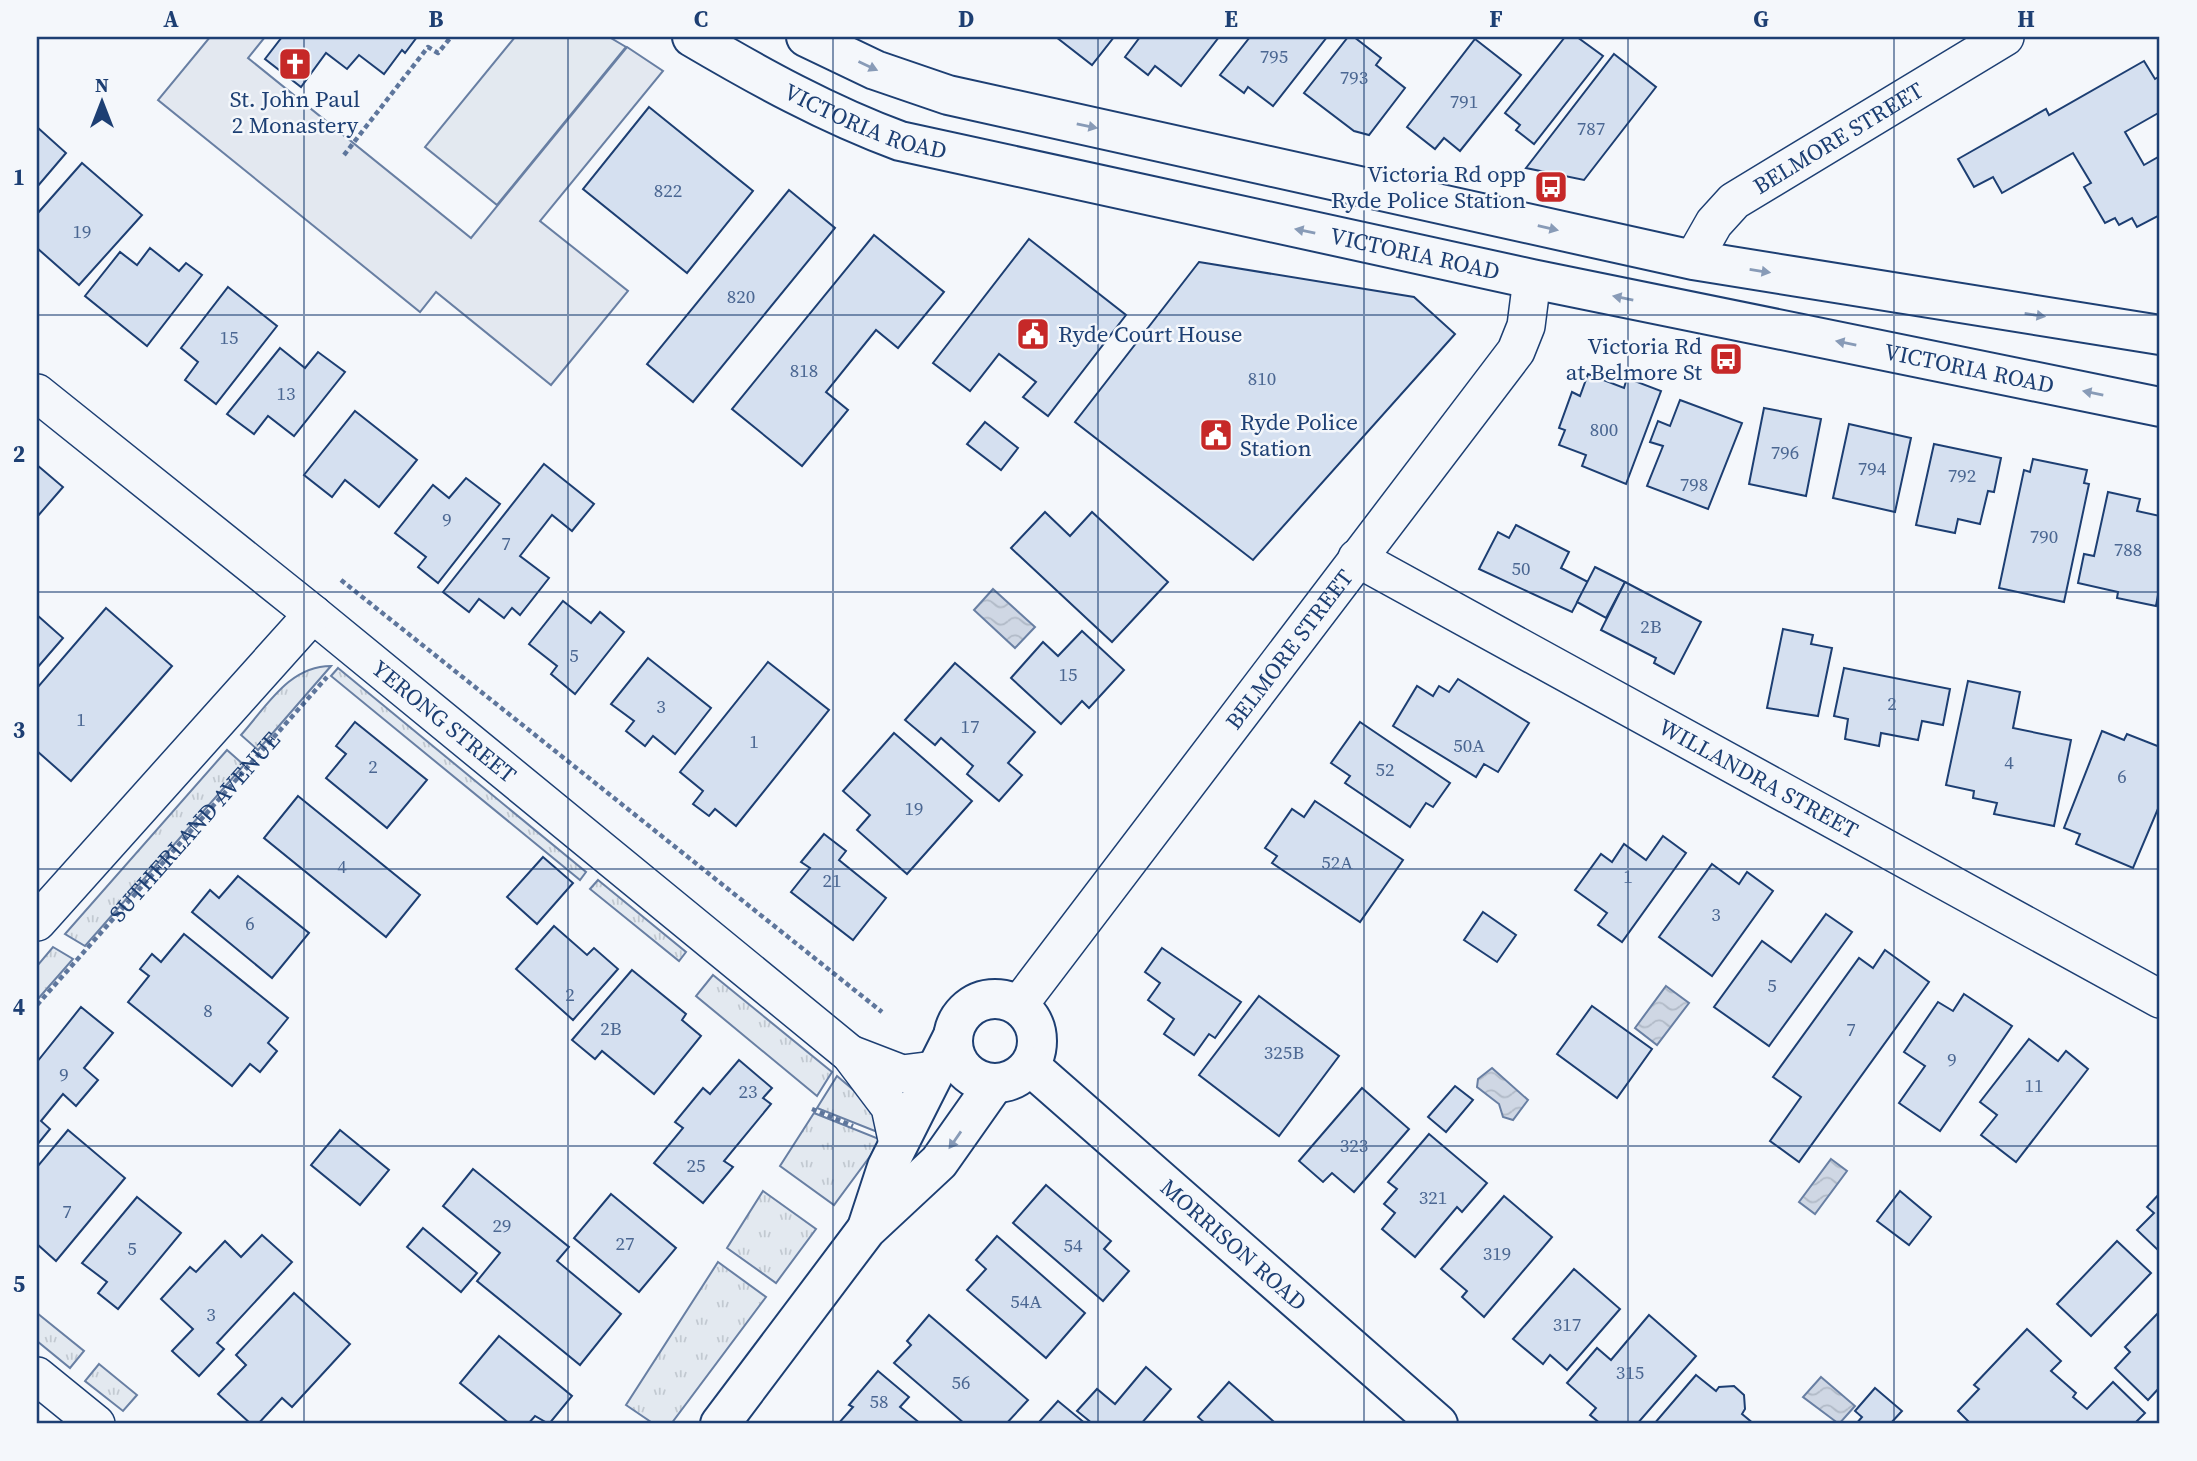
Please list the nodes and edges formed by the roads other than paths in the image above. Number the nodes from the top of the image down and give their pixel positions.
1 (692, 37) edge
2 (806, 37) edge
3 (2005, 37) edge
4 (1693, 260) junction
5 (1532, 279) junction
6 (2160, 335) edge
7 (37, 393) edge
8 (2160, 407) edge
9 (1357, 558) junction
10 (313, 614) junction
11 (38, 917) edge
12 (2160, 999) edge
13 (1018, 1006) junction
14 (953, 1037) junction
15 (850, 1055) junction
16 (1030, 1066) junction
17 (994, 1084) junction
18 (926, 1087) junction
19 (898, 1144) junction
20 (866, 1230) junction
21 (37, 1376) edge
22 (96, 1424) edge
23 (720, 1424) edge
24 (1437, 1424) edge

5 -> 1 main road, VICTORIA ROAD
2 -> 4 main road
3 - 4 street, BELMORE STREET
4 -> 6 main road
8 -> 5 main road, VICTORIA ROAD
5 - 9 street, BELMORE STREET
7 - 10 street, YERONG STREET
9 - 12 street, WILLANDRA STREET
9 - 13 street, BELMORE STREET
10 - 11 street
10 - 15 street, YERONG STREET
13 - 14 main road
13 - 16 main road
14 - 17 main road
14 - 18 main road
15 - 18 street, YERONG STREET
15 - 19 street, YERONG STREET
16 - 17 main road
16 - 24 main road, MORRISON ROAD
17 -> 20 main road
18 - 19 main road
19 - 20 main road
20 - 23 main road
21 - 22 street

